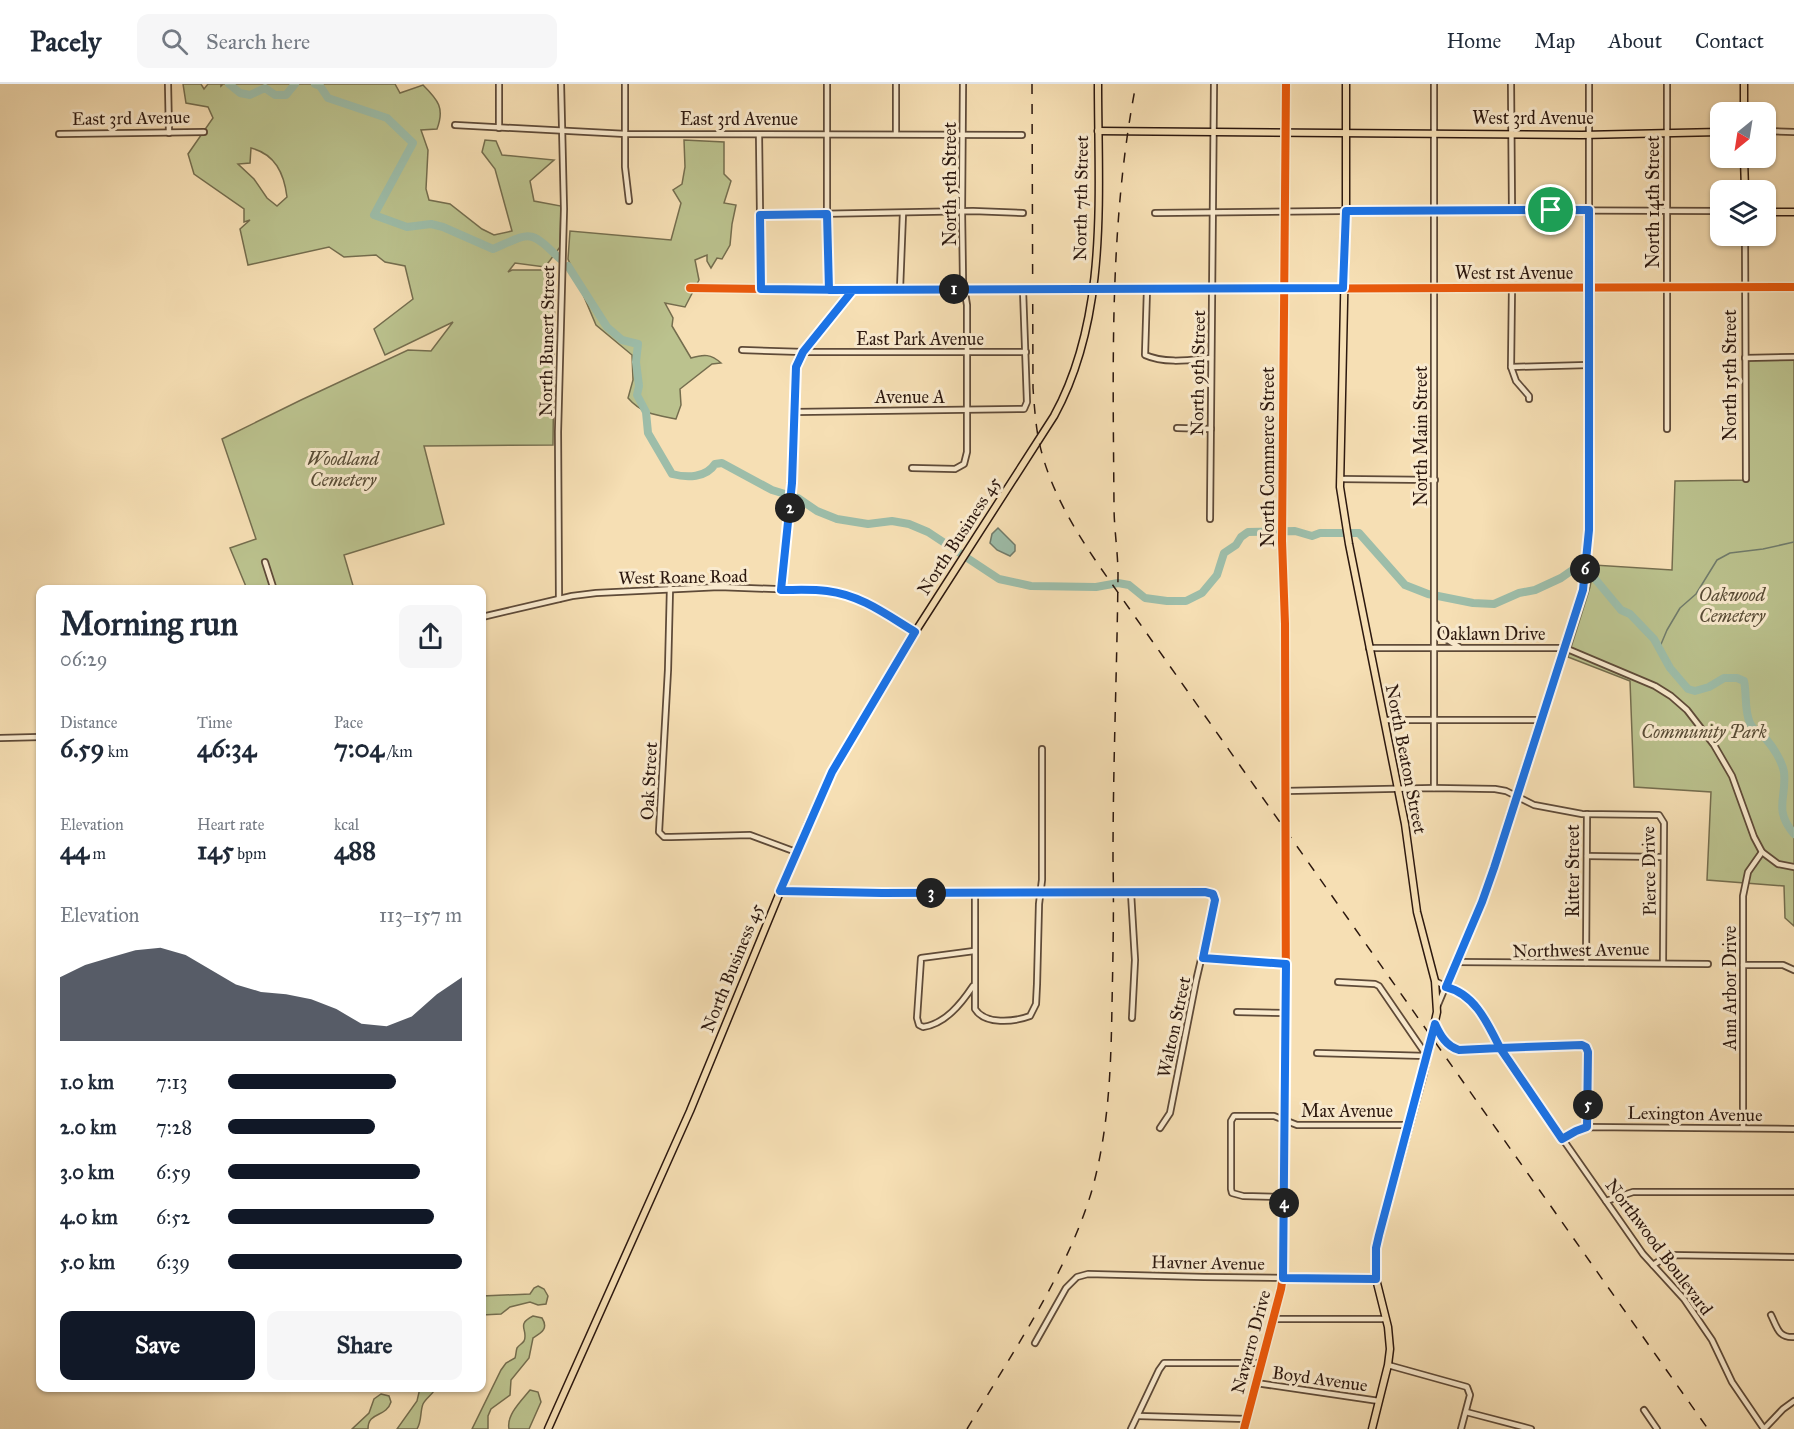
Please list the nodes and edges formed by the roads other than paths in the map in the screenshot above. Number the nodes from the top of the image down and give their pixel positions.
1 (168, 84) edge
2 (499, 84) edge
3 (561, 84) edge
4 (625, 84) edge
5 (827, 84) edge
6 (896, 84) edge
7 (963, 84) edge
8 (1098, 84) edge
9 (1214, 84) edge
10 (1286, 84) edge
11 (1346, 84) edge
12 (1434, 84) edge
13 (1512, 84) edge
14 (1589, 84) edge
15 (1667, 84) edge
16 (1744, 84) edge
17 (1744, 102) edge
18 (455, 125) dead end
19 (498, 128) junction
20 (1098, 131) junction
21 (204, 132) dead end
22 (563, 132) junction
23 (1710, 132) edge
24 (1776, 132) edge
25 (1794, 132) edge
26 (169, 133) junction
27 (896, 133) junction
28 (1214, 133) junction
29 (1285, 133) junction
30 (1667, 133) junction
31 (59, 134) dead end
32 (626, 134) junction
33 (827, 134) junction
34 (963, 134) junction
35 (1345, 134) junction
36 (1434, 134) junction
37 (1512, 134) junction
38 (1590, 134) junction
39 (759, 135) junction
40 (1022, 135) dead end
41 (629, 201) dead end
42 (1434, 210) junction
43 (1512, 210) junction
44 (1589, 210) junction
45 (962, 211) junction
46 (1213, 211) junction
47 (1285, 211) junction
48 (1346, 211) junction
49 (1667, 211) junction
50 (1710, 211) edge
51 (1776, 212) edge
52 (1794, 212) edge
53 (903, 213) junction
54 (1023, 213) dead end
55 (1155, 213) dead end
56 (827, 214) junction
57 (760, 215) junction
58 (1745, 246) edge
59 (1589, 287) junction
60 (1667, 287) junction
61 (1745, 287) junction
62 (1794, 287) edge
63 (690, 288) dead end
64 (1283, 288) junction
65 (1343, 288) junction
66 (1435, 288) junction
67 (1512, 288) junction
68 (761, 289) junction
69 (900, 289) junction
70 (1147, 289) junction
71 (1212, 289) junction
72 (829, 290) junction
73 (853, 290) junction
74 (965, 290) junction
75 (1023, 290) junction
76 (1092, 290) junction
77 (1082, 347) joint
78 (742, 350) dead end
79 (803, 352) junction
80 (967, 352) junction
81 (1026, 352) junction
82 (1794, 357) edge
83 (1211, 358) junction
84 (1745, 358) junction
85 (1588, 365) junction
86 (1510, 367) junction
87 (1529, 399) dead end
88 (968, 410) junction
89 (795, 412) junction
90 (1177, 428) dead end
91 (1211, 429) junction
92 (1667, 429) dead end
93 (912, 468) dead end
94 (1746, 478) dead end
95 (1340, 479) junction
96 (1435, 480) junction
97 (1210, 519) dead end
98 (265, 562) dead end
99 (272, 585) edge
100 (670, 588) junction
101 (781, 590) junction
102 (559, 599) junction
103 (486, 617) edge
104 (1435, 623) junction
105 (915, 632) junction
106 (1369, 648) junction
107 (1434, 648) junction
108 (1461, 648) junction
109 (1565, 648) junction
110 (1435, 718) junction
111 (1384, 720) junction
112 (1540, 720) junction
113 (36, 737) edge
114 (0, 738) edge
115 (1042, 749) dead end
116 (1398, 788) junction
117 (1434, 788) junction
118 (1286, 791) junction
119 (1516, 796) junction
120 (1587, 814) junction
121 (1286, 831) joint
122 (796, 852) junction
123 (1762, 852) junction
124 (1587, 856) junction
125 (1662, 857) junction
126 (1794, 867) edge
127 (780, 891) junction
128 (975, 892) junction
129 (1041, 892) junction
130 (1131, 893) junction
131 (974, 951) junction
132 (1203, 958) junction
133 (1663, 962) junction
134 (1455, 963) junction
135 (1586, 963) junction
136 (1286, 964) junction
137 (1708, 964) dead end
138 (1743, 964) junction
139 (1794, 970) edge
140 (1435, 981) junction
141 (1338, 982) dead end
142 (973, 986) junction
143 (1446, 987) junction
144 (1437, 1008) junction
145 (1237, 1012) dead end
146 (1286, 1013) junction
147 (1131, 1018) dead end
148 (1435, 1024) junction
149 (1500, 1048) junction
150 (1317, 1053) dead end
151 (1427, 1056) junction
152 (1285, 1121) junction
153 (1409, 1125) junction
154 (1587, 1127) junction
155 (1160, 1128) dead end
156 (1743, 1128) junction
157 (1794, 1129) edge
158 (1562, 1139) junction
159 (1794, 1192) edge
160 (1284, 1197) junction
161 (1606, 1201) junction
162 (1794, 1257) edge
163 (1653, 1265) junction
164 (1283, 1278) junction
165 (1376, 1279) junction
166 (1771, 1315) dead end
167 (1273, 1319) junction
168 (1386, 1319) junction
169 (1794, 1337) edge
170 (1035, 1343) dead end
171 (1262, 1363) junction
172 (1388, 1365) junction
173 (1256, 1383) junction
174 (1379, 1401) junction
175 (1794, 1401) edge
176 (1644, 1410) dead end
177 (1466, 1412) junction
178 (1138, 1416) junction
179 (1247, 1419) junction
180 (548, 1429) edge
181 (1131, 1429) edge
182 (1244, 1429) edge
183 (1372, 1429) edge
184 (1461, 1429) edge
185 (1531, 1429) edge
186 (1657, 1429) edge
187 (1764, 1429) edge

1 - 26 street
2 - 19 street
3 - 22 street, North Bunert Street
4 - 32 street
5 - 33 street
6 - 27 street
7 - 34 street, North 5th Street
8 - 20 main road, North 7th Street
9 - 28 street, North 9th Street
10 - 29 street, North Commerce Street
11 - 35 main road, North Beaton Street
12 - 36 street, North Main Street
13 - 37 street
14 - 38 street
15 - 30 street, North 14th Street
16 - 17 main road
18 - 19 street, East 3rd Avenue
19 - 22 street, East 3rd Avenue
20 - 28 main road
20 - 76 main road, North 7th Street
21 - 26 street, East 3rd Avenue
22 - 32 street, East 3rd Avenue
22 - 102 street, North Bunert Street
23 - 30 main road, West 3rd Avenue
24 - 25 street
26 - 31 street, East 3rd Avenue
27 - 33 street, East 3rd Avenue
27 - 34 street, East 3rd Avenue
28 - 29 main road
28 - 46 street, North 9th Street
29 - 35 main road
29 - 47 street, North Commerce Street
30 - 38 main road, West 3rd Avenue
30 - 49 street, North 14th Street
32 - 39 street, East 3rd Avenue
32 - 41 street
33 - 39 street, East 3rd Avenue
33 - 56 street
34 - 40 street, East 3rd Avenue
34 - 45 street, North 5th Street
35 - 36 main road, West 3rd Avenue
35 - 48 main road, North Beaton Street
36 - 37 main road, West 3rd Avenue
36 - 42 street, North Main Street
37 - 38 main road, West 3rd Avenue
37 - 43 street
38 - 44 street
39 - 57 street
42 - 43 street
42 - 48 street
42 - 66 street, North Main Street
43 - 44 street
44 - 49 street
44 - 59 street
45 - 53 street
45 - 54 street
45 - 74 street, North 5th Street
46 - 47 street
46 - 55 street
46 - 71 street, North 9th Street
47 - 48 street
47 - 64 street, North Commerce Street
48 - 65 main road, North Beaton Street
49 - 50 street
49 - 60 street, North 14th Street
51 - 52 main road
53 - 56 street
53 - 69 street
56 - 57 street
56 - 72 street
57 - 68 street
58 - 61 street, North 15th Street
59 - 60 street, West 1st Avenue
59 - 67 street, West 1st Avenue
59 - 85 street
60 - 61 street, West 1st Avenue
60 - 92 street, North 14th Street
61 - 62 street, West 1st Avenue
61 - 84 street, North 15th Street
63 - 68 street, West 1st Avenue
64 - 65 street, West 1st Avenue
64 - 71 street, West 1st Avenue
64 - 118 street, North Commerce Street
65 - 66 street, West 1st Avenue
65 - 95 main road, North Beaton Street
66 - 67 street, West 1st Avenue
66 - 96 street, North Main Street
67 - 86 street
68 - 72 street, West 1st Avenue
69 - 73 street, West 1st Avenue
69 - 74 street, West 1st Avenue
70 - 71 street, West 1st Avenue
70 - 76 street, West 1st Avenue
70 - 83 street
71 - 83 street, North 9th Street
72 - 73 street, West 1st Avenue
73 - 79 street
74 - 75 street, West 1st Avenue
74 - 80 street, North 5th Street
75 - 76 street, West 1st Avenue
75 - 81 street
76 - 77 main road, North 7th Street
77 - 105 main road, North Business 45
78 - 79 street, East Park Avenue
79 - 80 street, East Park Avenue
79 - 89 street
80 - 81 street, East Park Avenue
80 - 88 street, North 5th Street
81 - 88 street, Avenue A
82 - 84 street
83 - 91 street, North 9th Street
84 - 94 street, North 15th Street
85 - 86 street
85 - 109 street
86 - 87 street
88 - 89 street, Avenue A
88 - 93 street, North 5th Street
89 - 101 street
90 - 91 street
91 - 97 street, North 9th Street
95 - 96 street
95 - 106 main road, North Beaton Street
96 - 104 street, North Main Street
98 - 99 street
100 - 101 street, West Roane Road
100 - 102 street, West Roane Road
100 - 122 street, Oak Street
101 - 105 street, West Roane Road
102 - 103 street, West Roane Road
104 - 107 street, North Main Street
104 - 108 street
105 - 122 main road, North Business 45
106 - 107 street, Oaklawn Drive
106 - 111 main road, North Beaton Street
107 - 108 street, Oaklawn Drive
107 - 110 street, North Main Street
108 - 109 street, Oaklawn Drive
109 - 112 street
109 - 123 street, Oaklawn Drive
110 - 111 street
110 - 112 street
110 - 117 street, North Main Street
111 - 116 main road, North Beaton Street
112 - 119 street
113 - 114 street
115 - 129 street
116 - 117 street
116 - 118 street
116 - 140 main road, North Beaton Street
117 - 119 street
118 - 121 street, North Commerce Street
119 - 120 street
119 - 134 street
120 - 124 street, Ritter Street
120 - 125 street, Pierce Drive
121 - 136 street, Navarro Drive
122 - 127 main road, North Business 45
123 - 126 street
123 - 138 street, Ann Arbor Drive
124 - 125 street
124 - 135 street, Ritter Street
125 - 133 street, Pierce Drive
127 - 128 street
127 - 180 main road, North Business 45
128 - 129 street
128 - 131 street
129 - 130 street
129 - 142 street
130 - 132 street, Walton Street
130 - 147 street
131 - 142 street
131 - 142 street
132 - 136 street
132 - 155 street, Walton Street
133 - 135 street, Northwest Avenue
133 - 137 street, Northwest Avenue
134 - 135 street, Northwest Avenue
134 - 143 street
136 - 146 street, Navarro Drive
138 - 139 street
138 - 156 street, Ann Arbor Drive
140 - 143 street, Northwood Boulevard
140 - 144 main road, North Beaton Street
141 - 151 street
143 - 144 street
143 - 149 street, Northwood Boulevard
144 - 148 main road, North Beaton Street
145 - 146 street
146 - 152 street, Navarro Drive
148 - 149 street
148 - 151 main road, North Beaton Street
149 - 154 street
149 - 158 street, Northwood Boulevard
150 - 151 street
151 - 153 main road, North Beaton Street
152 - 153 street, Max Avenue
152 - 160 street, Navarro Drive
152 - 160 street, Max Avenue
153 - 165 main road, North Beaton Street
154 - 156 street, Lexington Avenue
154 - 158 street, Lexington Avenue
156 - 157 street, Lexington Avenue
158 - 161 street, Northwood Boulevard
159 - 161 street
160 - 164 street, Navarro Drive
161 - 163 street, Northwood Boulevard
162 - 163 street
163 - 187 street, Northwood Boulevard
164 - 165 street, Havner Avenue
164 - 167 street, Navarro Drive
164 - 170 street, Havner Avenue
165 - 168 main road, North Beaton Street
166 - 169 street
167 - 168 street
167 - 171 street, Navarro Drive
168 - 172 main road, North Beaton Street
171 - 173 street, Navarro Drive
171 - 178 street
172 - 174 main road, North Beaton Street
172 - 177 street
173 - 174 street, Boyd Avenue
173 - 179 street, Navarro Drive
174 - 183 main road, North Beaton Street
175 - 187 street
176 - 186 street
177 - 184 street
177 - 185 street
178 - 179 street
178 - 181 street
179 - 182 street, Navarro Drive

